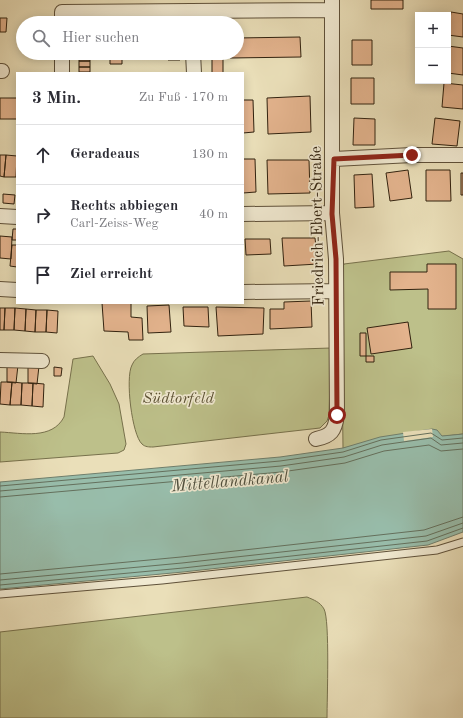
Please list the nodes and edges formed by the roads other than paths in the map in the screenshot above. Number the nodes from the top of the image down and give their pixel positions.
1 (332, 5) edge
2 (205, 16) edge
3 (62, 60) edge
4 (194, 60) edge
5 (62, 72) edge
6 (194, 72) edge
7 (463, 155) edge
8 (334, 159) junction
9 (244, 214) edge
10 (332, 214) junction
11 (0, 216) edge
12 (16, 217) edge
13 (0, 288) edge
14 (16, 290) edge
15 (336, 291) junction
16 (244, 292) edge
17 (0, 360) edge
18 (42, 361) dead end
19 (316, 439) dead end
20 (463, 542) edge
21 (0, 594) edge

1 - 2 street
1 - 8 street, Friedrich-Ebert-Straße
3 - 5 street
4 - 6 street
7 - 8 street
8 - 10 street, Friedrich-Ebert-Straße
9 - 10 street
10 - 15 street, Friedrich-Ebert-Straße
11 - 12 street
13 - 14 street
15 - 16 street
15 - 19 street, Friedrich-Ebert-Straße
17 - 18 street
20 - 21 lane

